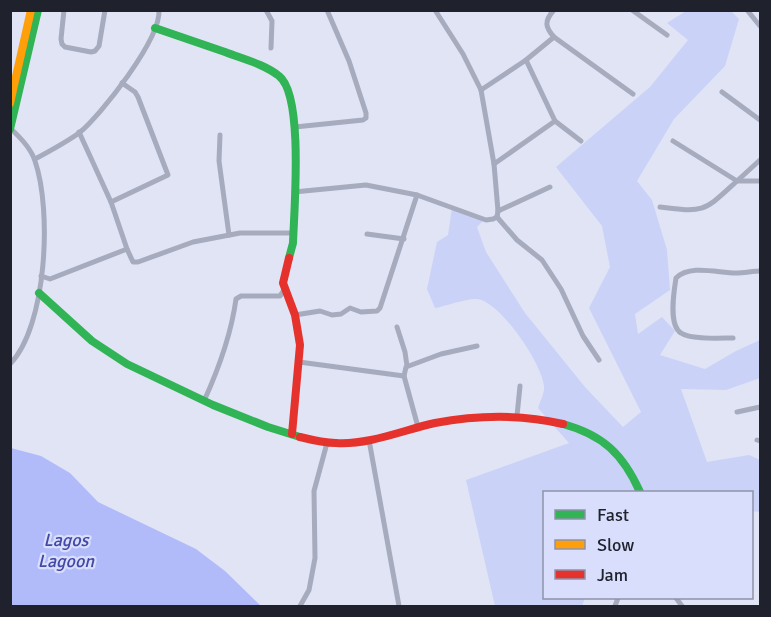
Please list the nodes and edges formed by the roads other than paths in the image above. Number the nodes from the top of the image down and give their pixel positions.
1 (31, 10) edge
2 (38, 10) edge
3 (63, 10) edge
4 (105, 10) edge
5 (166, 10) edge
6 (266, 10) edge
7 (327, 10) edge
8 (435, 10) edge
9 (554, 10) edge
10 (632, 10) edge
11 (747, 10) edge
12 (159, 13) edge
13 (760, 26) edge
14 (155, 28) junction
15 (668, 35) dead end
16 (554, 37) junction
17 (271, 48) dead end
18 (526, 60) junction
19 (122, 83) junction
20 (481, 90) junction
21 (12, 92) edge
22 (722, 92) dead end
23 (633, 94) dead end
24 (10, 103) edge
25 (760, 120) edge
26 (555, 121) junction
27 (11, 128) edge
28 (295, 128) junction
29 (79, 132) junction
30 (220, 135) dead end
31 (581, 141) dead end
32 (673, 141) dead end
33 (35, 159) junction
34 (760, 160) edge
35 (494, 164) junction
36 (737, 181) junction
37 (760, 181) edge
38 (550, 187) dead end
39 (294, 192) junction
40 (417, 195) junction
41 (111, 202) junction
42 (660, 207) dead end
43 (498, 214) junction
44 (292, 233) junction
45 (367, 234) dead end
46 (229, 235) junction
47 (404, 239) junction
48 (127, 249) junction
49 (760, 271) edge
50 (41, 276) junction
51 (285, 290) junction
52 (39, 293) junction
53 (295, 315) junction
54 (397, 327) dead end
55 (733, 338) dead end
56 (477, 345) dead end
57 (10, 356) edge
58 (18, 357) junction
59 (599, 360) dead end
60 (299, 362) junction
61 (10, 364) edge
62 (407, 366) junction
63 (404, 376) junction
64 (520, 386) dead end
65 (204, 401) junction
66 (760, 407) edge
67 (737, 412) dead end
68 (517, 416) junction
69 (418, 427) junction
70 (292, 434) junction
71 (369, 440) junction
72 (327, 443) junction
73 (639, 491) edge
74 (300, 606) edge
75 (399, 606) edge

1 - 21 street
2 - 27 street
3 - 4 street
5 - 12 street
6 - 17 street
7 - 28 street
8 - 20 street
9 - 16 street
10 - 15 street
11 - 13 street
12 - 14 street
14 - 19 street
14 - 28 street
16 - 18 street
16 - 23 street
18 - 20 street
18 - 26 street
19 - 29 street
19 - 41 street
20 - 35 street
21 - 24 street
22 - 25 street
26 - 31 street
26 - 35 street
27 - 33 street
28 - 39 street
29 - 33 street
29 - 41 street
30 - 46 street
32 - 36 street
33 - 50 street
34 - 36 street
35 - 43 street
36 - 37 street
36 - 42 street
38 - 43 street
39 - 40 street
39 - 44 street
40 - 43 street
40 - 47 street
41 - 48 street
43 - 59 street
44 - 46 street
44 - 51 street
45 - 47 street
46 - 48 street
47 - 53 street
48 - 50 street
49 - 55 street
50 - 52 street
51 - 53 street
51 - 65 street
52 - 58 street
52 - 65 street
53 - 60 street
54 - 62 street
56 - 62 street
57 - 58 street
58 - 61 street
60 - 63 street
60 - 70 street
62 - 63 street
63 - 69 street
64 - 68 street
65 - 70 street
66 - 67 street
68 - 69 street
68 - 73 street
69 - 71 street
70 - 72 street
71 - 72 street
71 - 75 street
72 - 74 street

